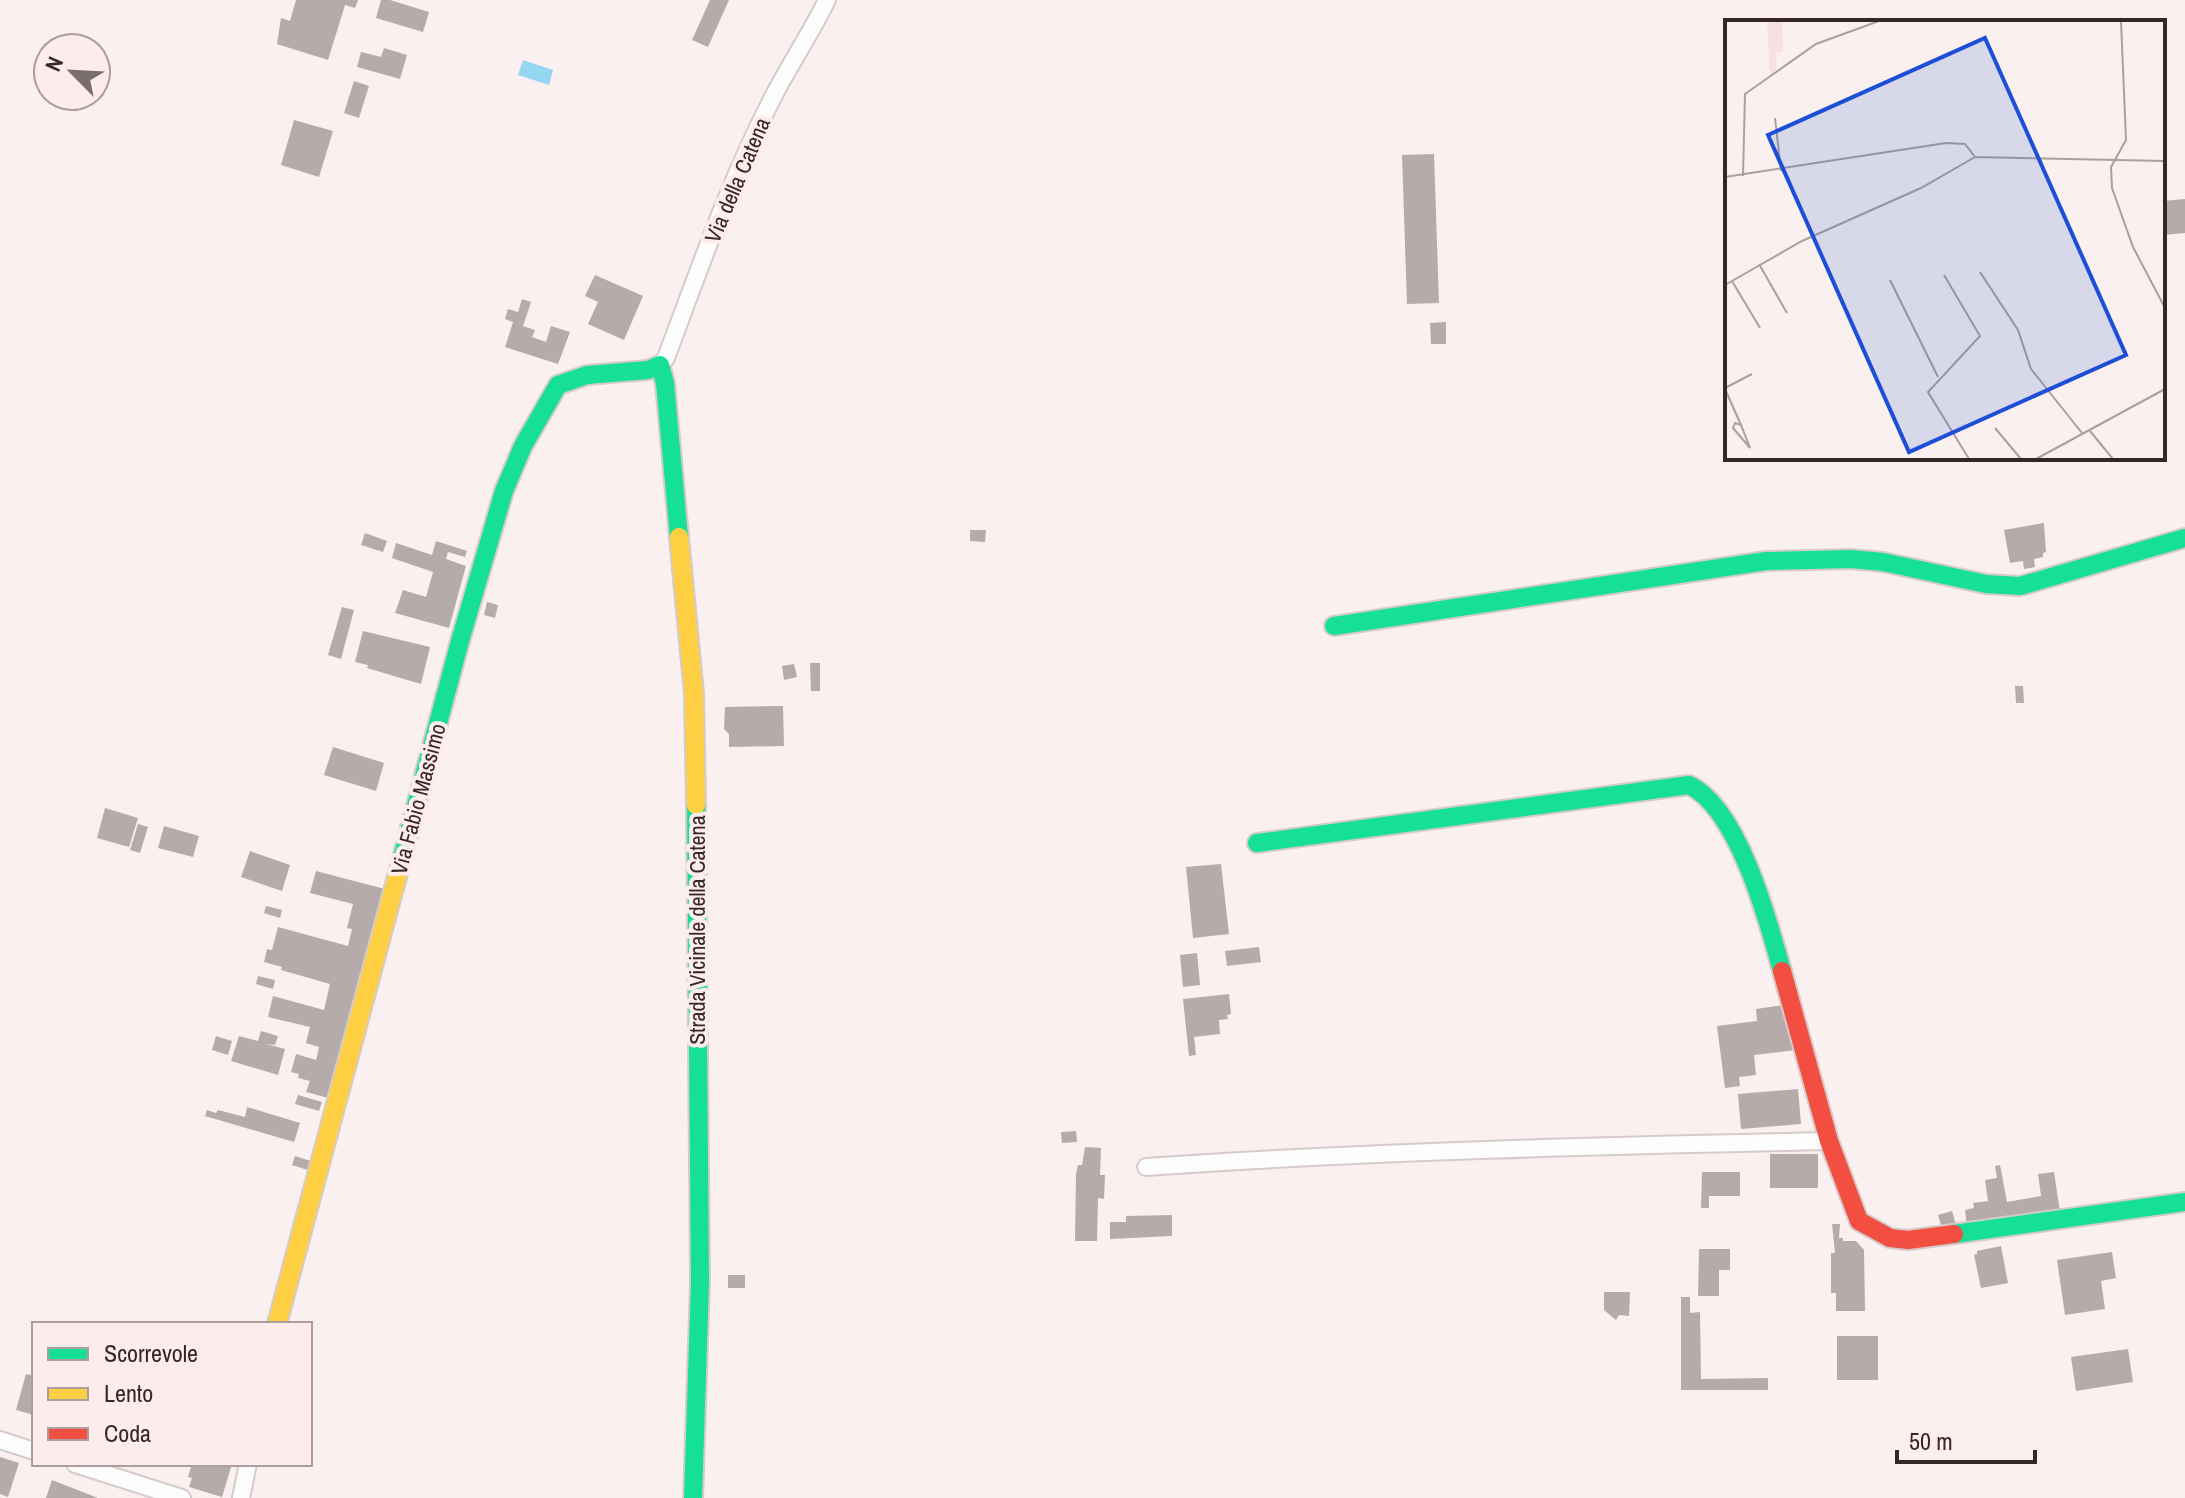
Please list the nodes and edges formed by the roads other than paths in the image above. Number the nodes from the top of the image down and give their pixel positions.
1 (827, 0) edge
2 (660, 365) junction
3 (2185, 538) edge
4 (1334, 626) dead end
5 (1257, 843) dead end
6 (1829, 1141) junction
7 (1146, 1167) dead end
8 (2185, 1202) edge
9 (278, 1322) edge
10 (0, 1440) edge
11 (32, 1450) edge
12 (81, 1466) edge
13 (248, 1466) edge
14 (182, 1498) edge
15 (241, 1498) edge
16 (693, 1498) edge

1 - 2 street, Via della Catena
2 - 9 street, Via Fabio Massimo
2 - 16 street, Strada Vicinale della Catena
3 - 4 street
5 - 6 street
6 - 7 street
6 - 8 street
10 - 11 street
12 - 14 street
13 - 15 street

